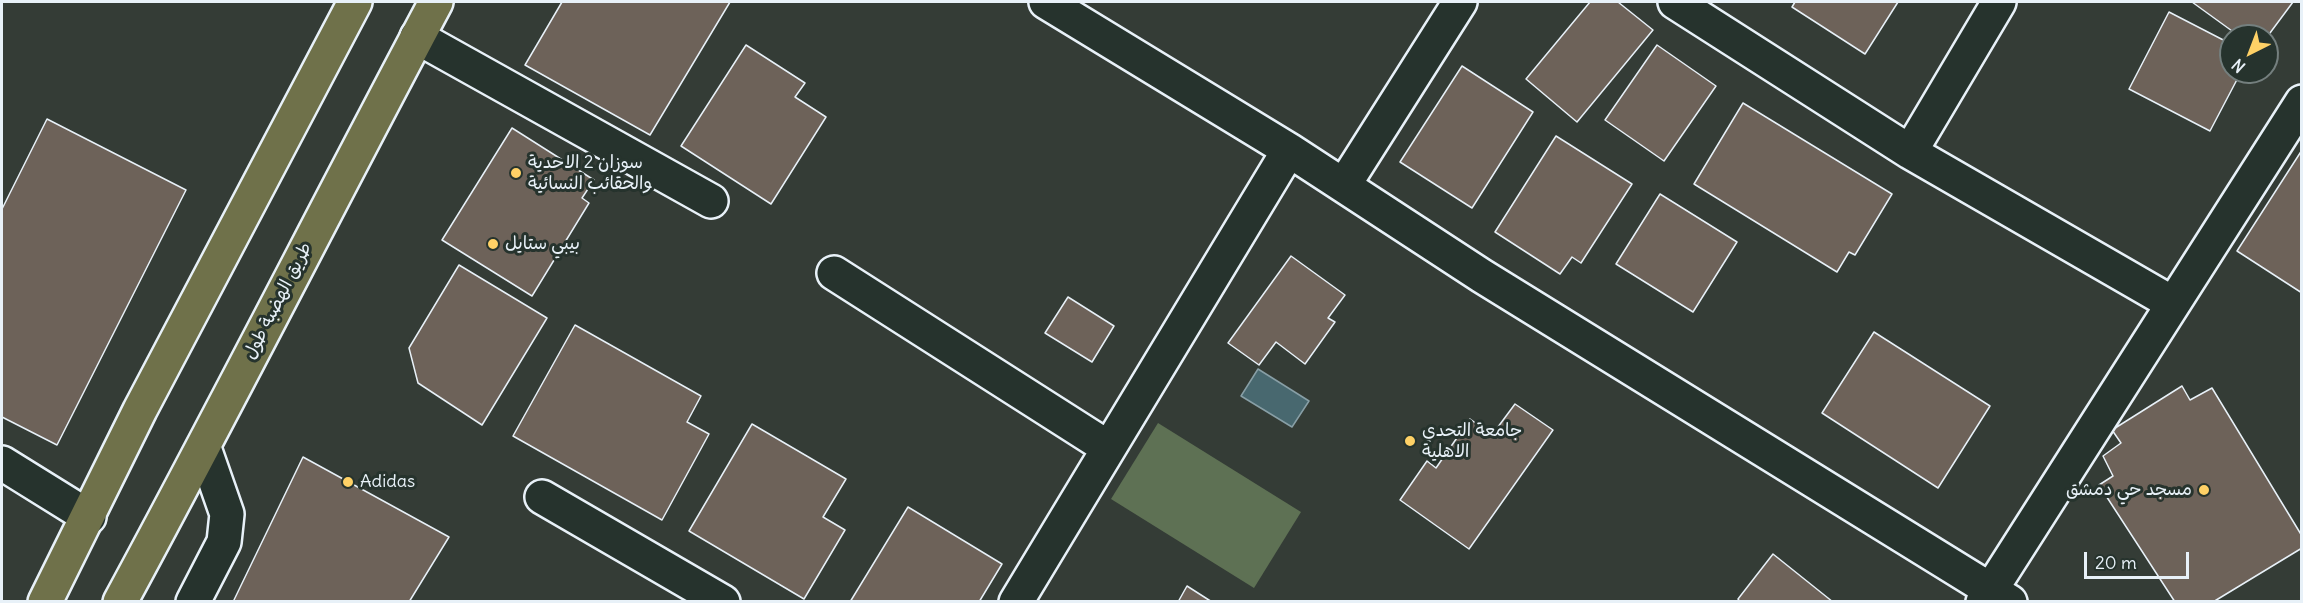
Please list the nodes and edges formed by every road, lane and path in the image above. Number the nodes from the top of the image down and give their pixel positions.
1 (355, 2) edge
2 (436, 2) edge
3 (1046, 2) edge
4 (1460, 2) edge
5 (1675, 2) edge
6 (1999, 2) edge
7 (417, 37) junction
8 (2301, 102) edge
9 (1289, 150) junction
10 (1910, 152) junction
11 (1344, 185) junction
12 (711, 201) dead end
13 (834, 273) dead end
14 (2172, 303) junction
15 (1107, 447) junction
16 (204, 448) junction
17 (2, 464) edge
18 (542, 498) dead end
19 (88, 517) junction
20 (1995, 598) edge
21 (45, 602) edge
22 (120, 602) edge
23 (193, 602) edge
24 (723, 602) edge
25 (1016, 602) edge

1 - 19 highway
2 - 7 highway, طريق الهضبة طول
3 - 9 street
4 - 11 street
5 - 10 street
6 - 10 street
7 - 12 street
7 - 16 highway, طريق الهضبة طول
8 - 14 street
9 - 11 street
9 - 15 street
10 - 14 street
11 - 20 street
13 - 15 street
14 - 20 street
15 - 25 street
16 - 22 highway, طريق الهضبة طول
16 - 23 street
17 - 19 street
18 - 24 street
19 - 21 highway

